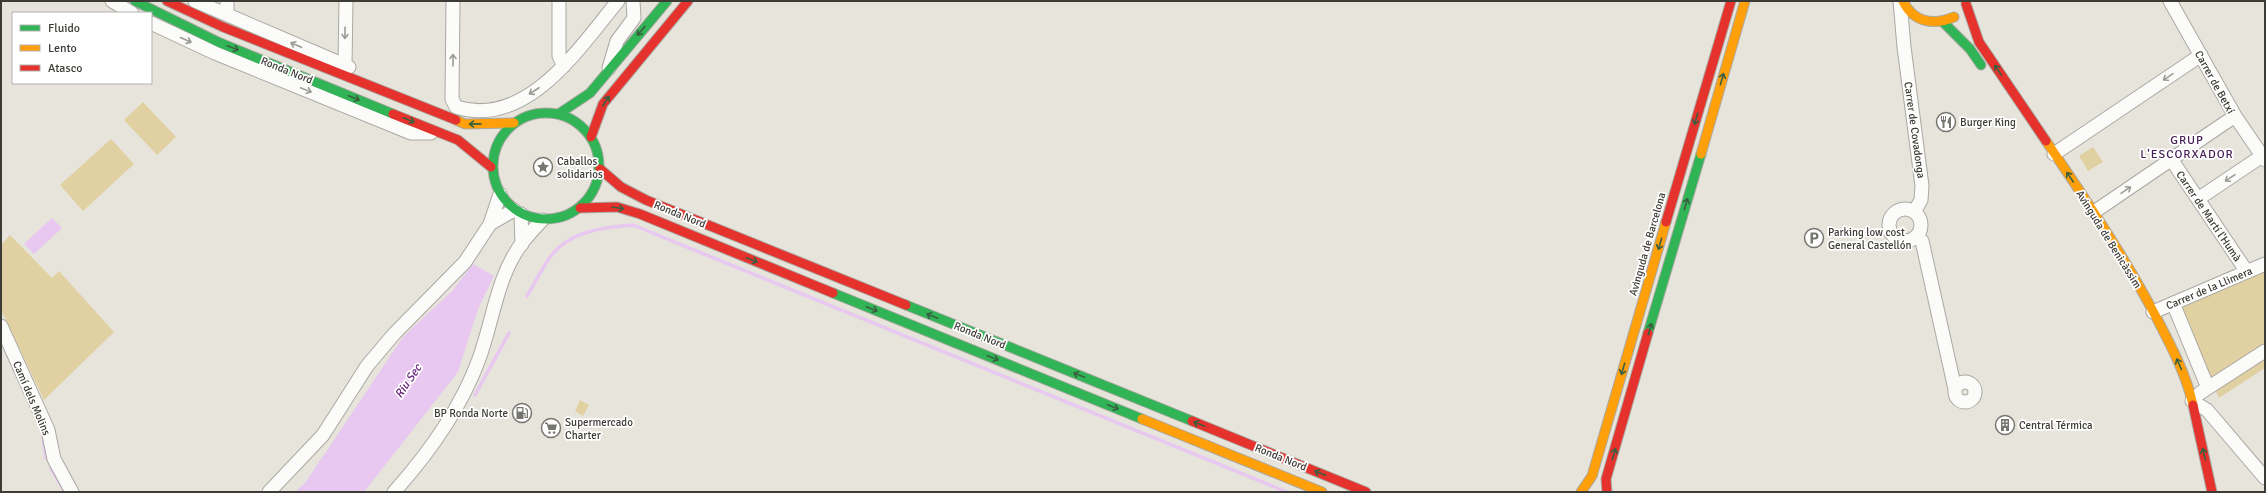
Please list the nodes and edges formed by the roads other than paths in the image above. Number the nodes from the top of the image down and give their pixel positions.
1 (112, 1) edge
2 (135, 1) edge
3 (167, 1) edge
4 (195, 1) edge
5 (227, 1) edge
6 (346, 1) edge
7 (453, 1) edge
8 (559, 1) edge
9 (618, 1) edge
10 (633, 1) edge
11 (667, 1) edge
12 (688, 1) edge
13 (1731, 1) edge
14 (1745, 1) edge
15 (1902, 1) edge
16 (2170, 1) edge
17 (1966, 2) edge
18 (130, 12) edge
19 (226, 15) junction
20 (1918, 20) junction
21 (152, 23) edge
22 (1944, 23) junction
23 (1904, 47) junction
24 (2201, 55) junction
25 (345, 65) junction
26 (564, 66) junction
27 (608, 70) junction
28 (1987, 74) dead end
29 (416, 106) junction
30 (560, 113) junction
31 (2235, 116) junction
32 (514, 123) junction
33 (442, 133) junction
34 (591, 137) junction
35 (2054, 154) junction
36 (2264, 158) edge
37 (2171, 160) junction
38 (491, 167) junction
39 (600, 169) junction
40 (500, 194) junction
41 (2198, 199) junction
42 (580, 208) junction
43 (518, 212) junction
44 (1914, 212) junction
45 (2094, 212) junction
46 (542, 220) junction
47 (490, 224) junction
48 (1916, 236) junction
49 (522, 244) junction
50 (2265, 264) edge
51 (2247, 272) junction
52 (2173, 303) junction
53 (2153, 312) junction
54 (1, 326) edge
55 (2265, 351) edge
56 (1959, 386) dead end
57 (2208, 388) junction
58 (2192, 401) junction
59 (2262, 472) edge
60 (72, 492) edge
61 (269, 492) edge
62 (394, 492) edge
63 (1322, 492) edge
64 (1366, 492) edge
65 (1581, 492) edge
66 (1607, 492) edge
67 (2212, 492) edge

1 - 18 street
2 -> 33 main road, Ronda Nord
3 - 29 main road, Ronda Nord
4 - 19 street
5 - 19 street
6 -> 25 street
26 -> 7 street
8 - 26 street
9 - 26 street
10 - 27 street
11 -> 27 main road
34 -> 12 main road
13 -> 65 main road, Avinguda de Barcelona
66 -> 14 main road
15 - 20 main road
15 - 23 street, Carrer de Covadonga
16 - 24 street, Carrer de Betxí
17 - 22 main road
35 -> 17 main road, Avinguda de Benicàssim
25 -> 19 street
20 - 22 main road
20 - 23 street, Carrer de Covadonga
21 -> 33 street, Ronda Nord
22 - 28 main road
23 - 44 street, Carrer de Covadonga
24 - 31 street, Carrer de Betxí
24 -> 35 street
25 - 29 street
27 - 30 main road
32 -> 29 main road, Ronda Nord
30 - 32 main road
30 - 34 main road
31 - 36 street, Carrer de Betxí
31 - 37 street
32 - 38 main road
33 - 38 main road, Ronda Nord
34 - 39 main road
45 -> 35 main road, Avinguda de Benicàssim
36 -> 41 street
37 - 41 street, Carrer de Martí l'Humà
45 -> 37 street
38 - 40 main road
39 - 42 main road
64 -> 39 main road, Ronda Nord
40 - 43 main road
40 - 47 street
41 - 51 street, Carrer de Martí l'Humà
42 - 46 main road
42 -> 63 main road, Ronda Nord
43 - 46 main road
43 - 47 street
43 - 49 street
44 - 48 street
44 - 48 street
45 - 53 main road, Avinguda de Benicàssim
46 - 49 street
47 - 61 street
48 - 56 street
49 - 62 street
50 - 51 street, Carrer de la Llimera
51 - 52 street, Carrer de la Llimera
52 - 53 street, Carrer de la Llimera
52 - 57 street
58 -> 53 main road, Avinguda de Benicàssim
54 - 60 street, Camí dels Molins
55 - 57 street
57 - 58 street
58 - 59 street
67 -> 58 main road, Avinguda de Benicàssim

